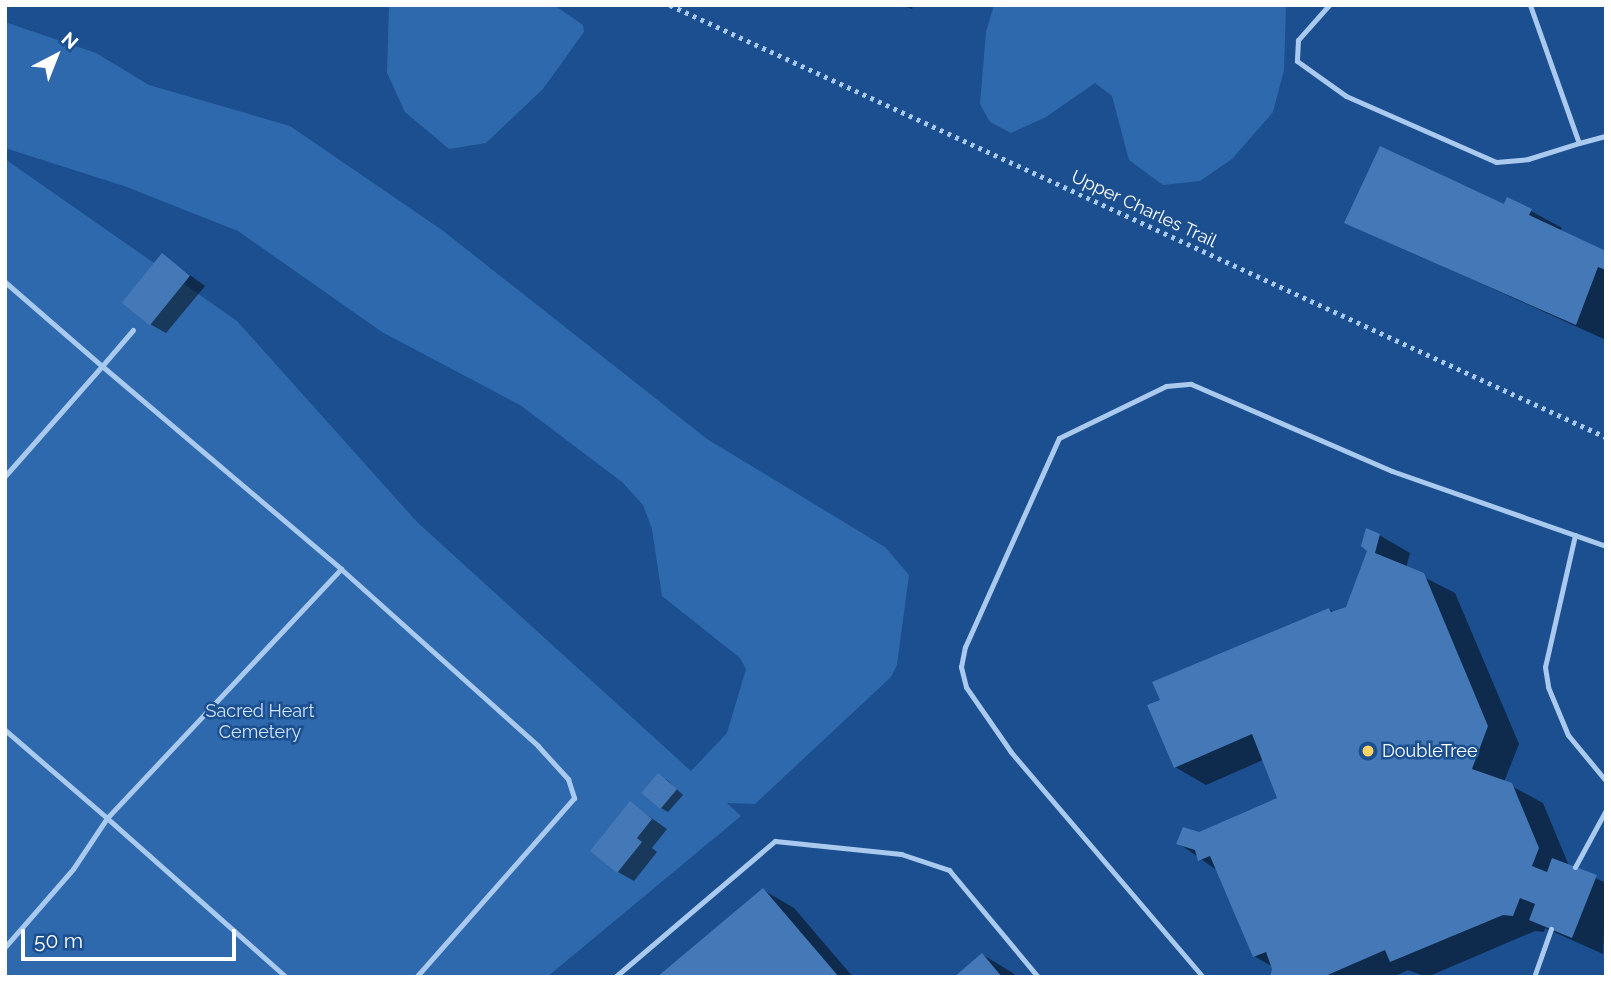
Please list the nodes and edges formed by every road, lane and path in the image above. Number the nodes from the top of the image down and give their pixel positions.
1 (670, 5) edge
2 (1329, 5) edge
3 (1530, 5) edge
4 (1606, 136) edge
5 (1579, 143) junction
6 (5, 282) edge
7 (133, 330) dead end
8 (102, 366) junction
9 (1606, 437) edge
10 (5, 476) edge
11 (1575, 535) junction
12 (1606, 545) edge
13 (341, 569) junction
14 (5, 730) edge
15 (1606, 781) edge
16 (1606, 810) edge
17 (107, 818) junction
18 (1575, 867) dead end
19 (1550, 929) dead end
20 (5, 947) edge
21 (286, 977) edge
22 (416, 977) edge
23 (615, 977) edge
24 (1038, 977) edge
25 (1203, 977) edge
26 (1534, 977) edge

1 - 9 path, Upper Charles Trail
2 - 5 lane
3 - 5 lane
4 - 5 lane
6 - 8 lane
7 - 8 lane
8 - 10 lane
8 - 13 lane
11 - 12 lane
11 - 15 lane
11 - 25 lane
13 - 17 lane
13 - 22 lane
14 - 17 lane
16 - 18 lane
17 - 20 lane
17 - 21 lane
19 - 26 lane
23 - 24 lane

